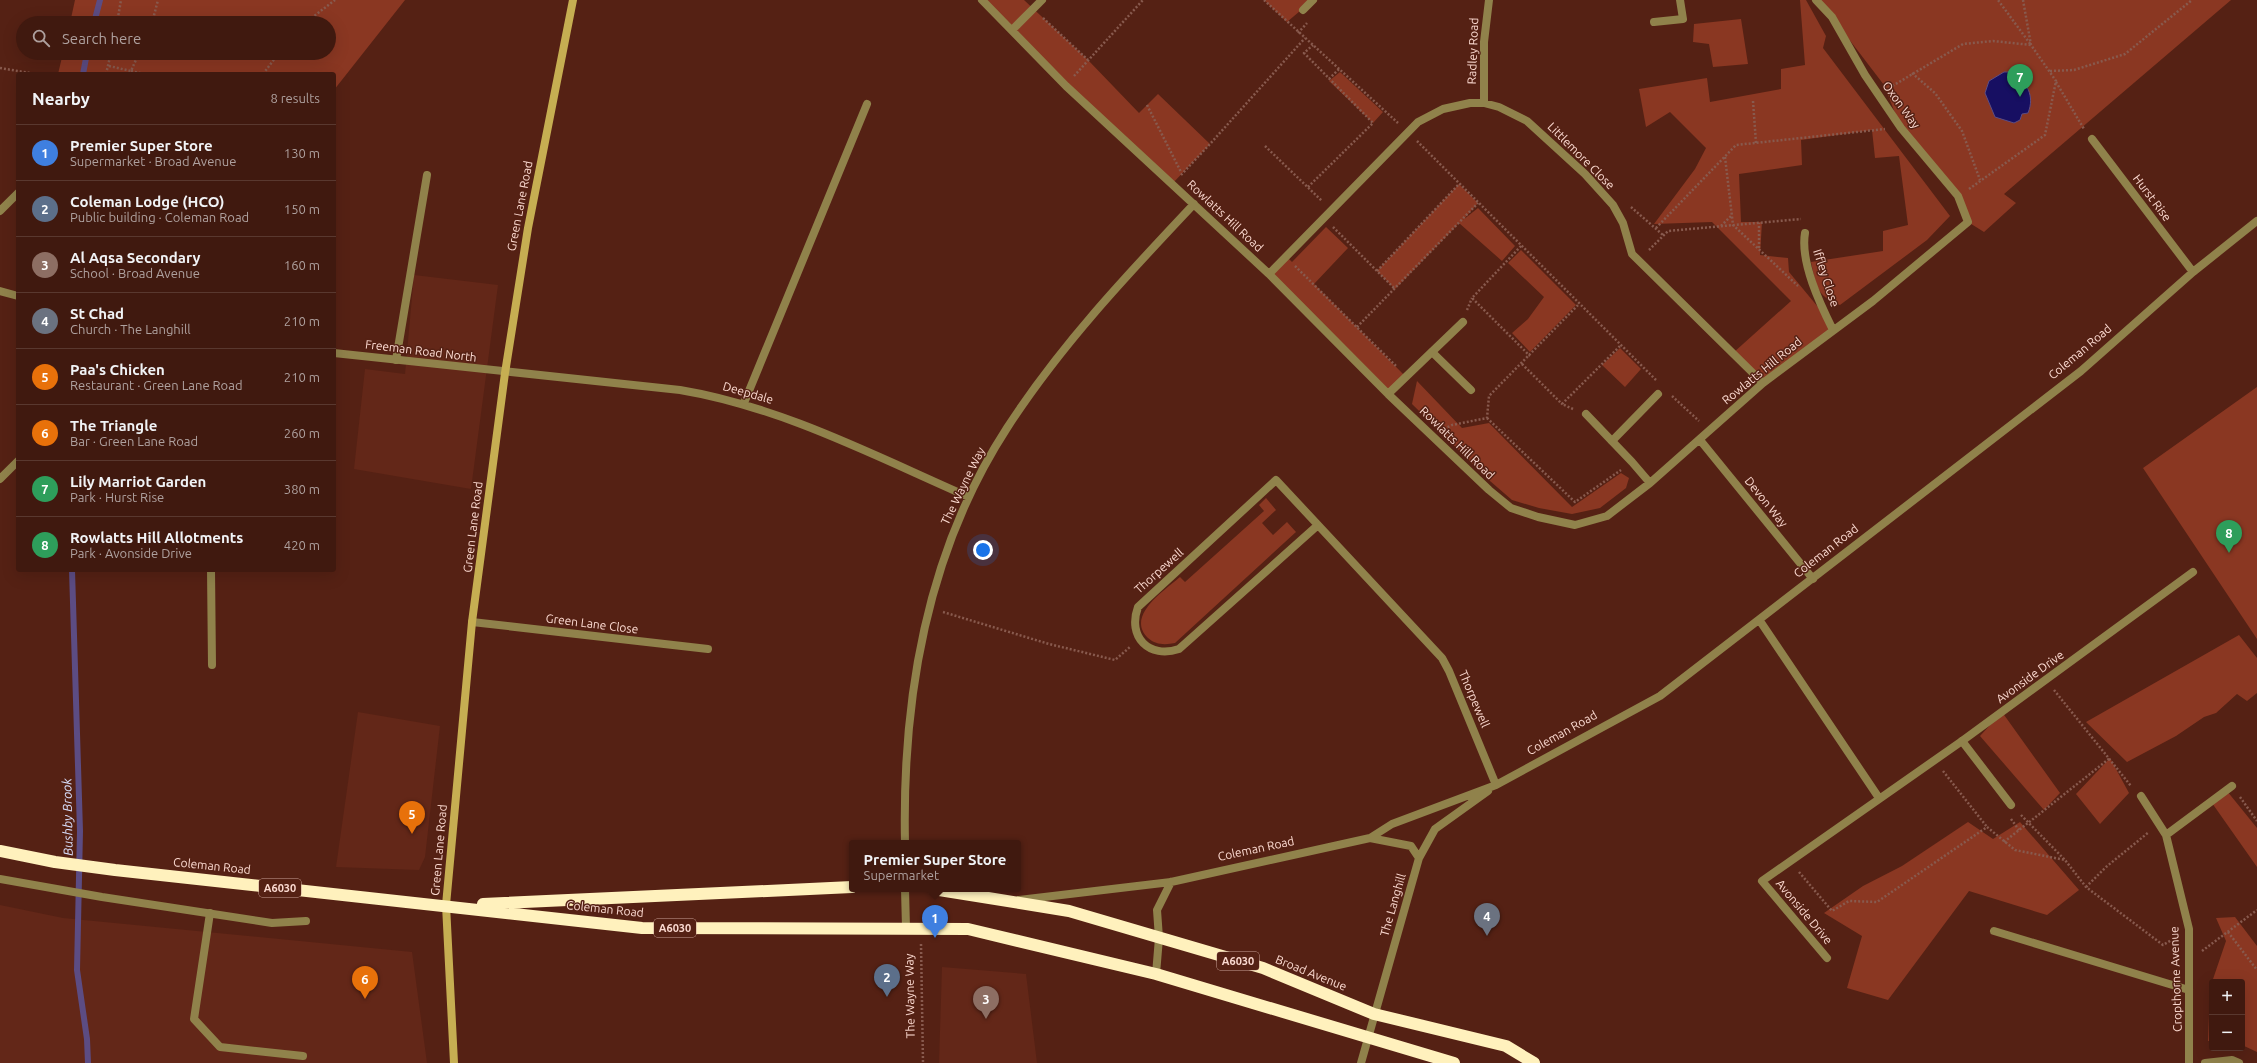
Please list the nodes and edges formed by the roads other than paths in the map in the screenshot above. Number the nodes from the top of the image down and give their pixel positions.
1 (573, 0) edge
2 (982, 0) edge
3 (1042, 0) edge
4 (1313, 0) edge
5 (1489, 0) edge
6 (1680, 0) edge
7 (1816, 0) edge
8 (1303, 10) dead end
9 (1654, 22) dead end
10 (1012, 30) junction
11 (1484, 103) junction
12 (867, 104) dead end
13 (2092, 139) road end
14 (427, 175) dead end
15 (16, 194) edge
16 (1194, 204) junction
17 (0, 211) edge
18 (2257, 221) edge
19 (1968, 222) joint
20 (1805, 233) road end
21 (2193, 272) junction
22 (1269, 274) junction
23 (0, 291) edge
24 (16, 296) edge
25 (1463, 322) dead end
26 (1833, 330) junction
27 (1432, 352) junction
28 (336, 353) edge
29 (396, 360) junction
30 (505, 373) junction
31 (1763, 383) junction
32 (1471, 390) dead end
33 (1388, 394) junction
34 (1658, 394) dead end
35 (744, 403) junction
36 (1586, 414) road end
37 (1700, 440) junction
38 (1612, 441) junction
39 (16, 463) edge
40 (0, 479) edge
41 (1650, 483) junction
42 (969, 497) junction
43 (1318, 525) junction
44 (211, 572) edge
45 (2193, 572) dead end
46 (1813, 579) junction
47 (1760, 621) junction
48 (472, 622) junction
49 (708, 649) dead end
50 (212, 665) dead end
51 (1962, 741) junction
52 (1496, 785) junction
53 (2232, 786) road end
54 (2140, 796) road end
55 (1879, 798) junction
56 (2011, 805) road end
57 (2166, 835) junction
58 (1370, 838) junction
59 (905, 840) edge
60 (0, 851) edge
61 (1419, 858) junction
62 (0, 879) edge
63 (1171, 882) junction
64 (849, 887) edge
65 (906, 892) edge
66 (952, 892) edge
67 (1008, 901) junction
68 (446, 905) junction
69 (210, 913) junction
70 (306, 921) dead end
71 (906, 928) junction
72 (1994, 931) dead end
73 (1159, 938) junction
74 (1827, 958) dead end
75 (1156, 974) junction
76 (2189, 990) junction
77 (1374, 1014) junction
78 (1369, 1039) junction
79 (303, 1056) dead end
80 (454, 1063) edge
81 (1360, 1063) edge
82 (1454, 1063) edge
83 (1534, 1063) edge
84 (2189, 1063) edge
85 (2206, 1063) edge
86 (2239, 1063) edge

1 - 30 street, Green Lane Road
2 - 10 street, Rowlatts Hill Road
3 - 10 street
4 - 8 street
5 - 11 street, Radley Road
6 - 9 street
7 - 19 street, Oxon Way
10 - 16 street, Rowlatts Hill Road
11 - 22 street, Littlemore Close
11 - 31 street, Littlemore Close
12 - 35 street
13 - 21 street, Hurst Rise
14 - 29 street
15 - 17 street
16 - 22 street, Rowlatts Hill Road
16 - 42 street, The Wayne Way
18 - 21 street, Coleman Road
19 - 26 street, Rowlatts Hill Road
20 - 26 street, Iffley Close
21 - 46 street, Coleman Road
22 - 33 street, Rowlatts Hill Road
23 - 24 street
25 - 27 street
26 - 31 street, Rowlatts Hill Road
27 - 32 street
27 - 33 street
28 - 29 street, Freeman Road North
29 - 30 street, Freeman Road North
30 - 35 street, Deepdale
30 - 48 street, Green Lane Road
31 - 37 street, Rowlatts Hill Road
33 - 41 street, Rowlatts Hill Road
34 - 38 street
35 - 42 street, Deepdale
36 - 38 street
37 - 41 street, Rowlatts Hill Road
37 - 46 street, Devon Way
38 - 41 street
39 - 40 street
42 - 59 street, The Wayne Way
43 - 43 street, Thorpewell
43 - 52 street, Thorpewell
44 - 50 street
45 - 51 street, Avonside Drive
46 - 47 street, Coleman Road
47 - 52 street, Coleman Road
47 - 55 street
48 - 49 street, Green Lane Close
48 - 68 street, Green Lane Road
51 - 55 street, Avonside Drive
51 - 56 street
52 - 58 street, Coleman Road
52 - 61 street, The Langhill
53 - 57 street
54 - 57 street, Cropthorne Avenue
55 - 74 street, Avonside Drive
57 - 76 street, Cropthorne Avenue
58 - 61 street, Coleman Road
58 - 63 street, Coleman Road
60 - 68 highway, Coleman Road / A6030
61 - 77 street, The Langhill
62 - 69 street
63 - 67 street, Coleman Road
63 - 73 street
64 - 68 highway, Coleman Road / A6030
65 - 71 street
66 - 67 highway, Broad Avenue / A6030
67 - 73 highway, Broad Avenue / A6030
68 - 71 highway, Coleman Road / A6030
68 - 80 street, Green Lane Road
69 - 70 street
69 - 79 street
71 - 75 highway, A6030
72 - 76 street
73 - 75 street
73 - 77 highway, Broad Avenue / A6030
75 - 78 highway, A6030
76 - 84 street, Cropthorne Avenue
77 - 78 street, The Langhill
77 - 83 highway, Broad Avenue / A6030
78 - 81 street, The Langhill
78 - 82 highway, A6030
85 - 86 street

